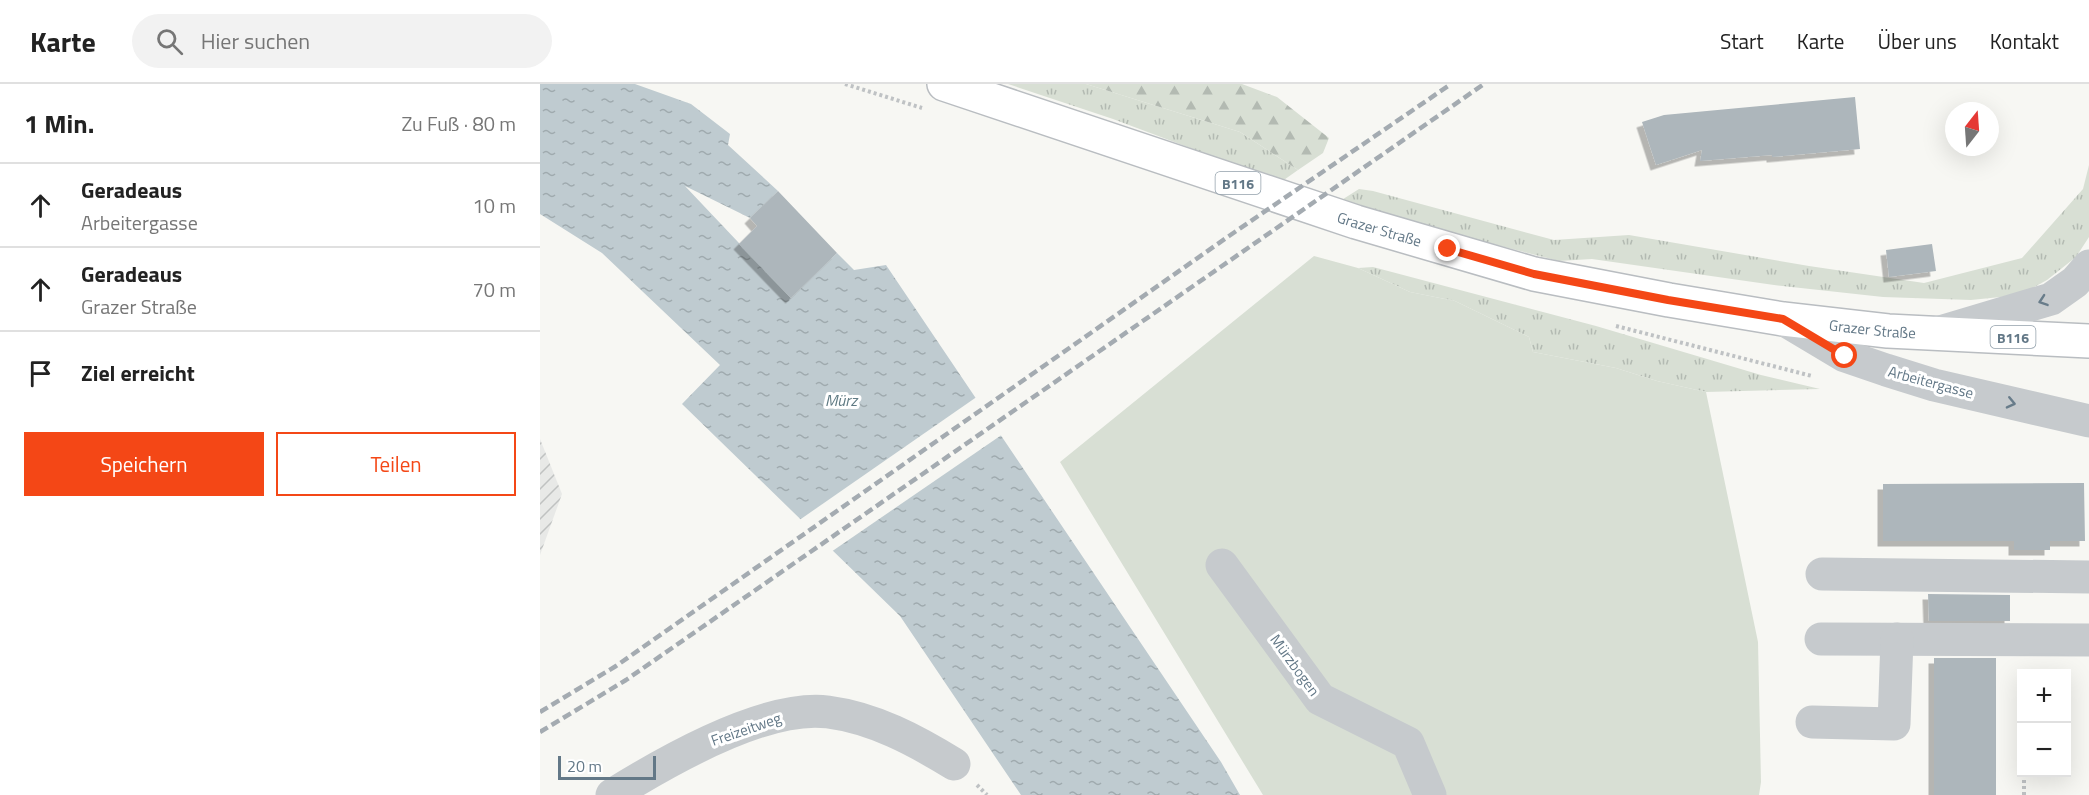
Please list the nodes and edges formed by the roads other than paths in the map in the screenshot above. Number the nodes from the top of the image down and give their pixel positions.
1 (944, 84) edge
2 (2089, 266) edge
3 (1783, 319) junction
4 (1936, 334) junction
5 (2089, 341) edge
6 (2089, 421) edge
7 (1222, 565) dead end
8 (1822, 574) dead end
9 (2089, 577) edge
10 (1821, 639) dead end
11 (1898, 639) junction
12 (2089, 640) edge
13 (1812, 722) dead end
14 (954, 764) dead end
15 (612, 795) edge
16 (1430, 795) edge

1 - 3 main road, Grazer Straße / B116
2 -> 4 street, Grazer Straße
3 - 4 main road, Grazer Straße / B116
3 -> 6 street, Arbeitergasse
4 - 5 main road, Grazer Straße / B116
7 - 16 street, Mürzbogen
8 - 9 street
10 - 11 street
11 - 12 street
11 - 13 street
14 - 15 street, Freizeitweg

